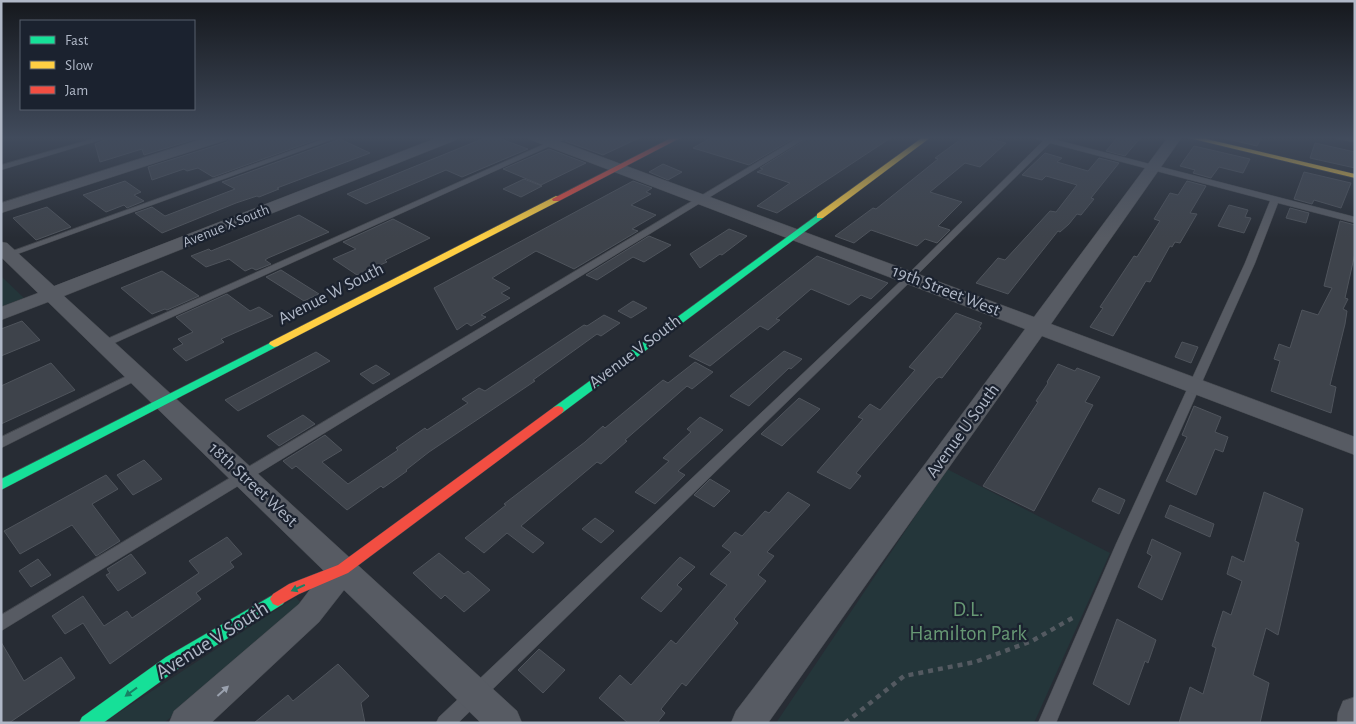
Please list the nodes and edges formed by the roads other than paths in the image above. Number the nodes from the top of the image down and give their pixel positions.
1 (116, 171) edge
2 (236, 171) edge
3 (365, 171) edge
4 (483, 171) edge
5 (613, 171) edge
6 (625, 171) edge
7 (750, 171) edge
8 (881, 171) edge
9 (1018, 171) edge
10 (1149, 171) edge
11 (1167, 171) edge
12 (1333, 171) edge
13 (1355, 176) edge
14 (1275, 199) junction
15 (703, 200) junction
16 (1, 208) edge
17 (1355, 220) edge
18 (794, 234) junction
19 (5, 250) edge
20 (909, 278) junction
21 (51, 294) junction
22 (1, 314) edge
23 (1038, 326) junction
24 (104, 344) junction
25 (137, 376) junction
26 (1194, 385) junction
27 (164, 401) junction
28 (1, 443) edge
29 (1355, 446) edge
30 (244, 476) junction
31 (1, 485) edge
32 (343, 569) junction
33 (1, 624) edge
34 (475, 694) junction
35 (1355, 713) edge
36 (88, 723) edge
37 (186, 723) edge
38 (445, 723) edge
39 (505, 723) edge
40 (748, 723) edge
41 (1047, 723) edge
42 (1354, 723) edge

1 - 16 street
2 - 19 lane
3 - 21 street, Avenue X South
4 - 24 lane
5 - 27 street, Avenue W South
6 - 15 street, 19th Street West
7 - 15 lane
8 - 18 street, Avenue V South
9 - 20 lane
10 - 23 street, Avenue U South
11 - 14 lane
12 - 13 street
14 - 17 lane
14 - 26 lane
15 - 18 street, 19th Street West
15 - 30 lane
18 - 20 street, 19th Street West
18 - 32 street, Avenue V South
19 - 21 street, 18th Street West
20 - 23 street, 19th Street West
20 - 34 lane
21 - 22 street, Avenue X South
21 - 24 street, 18th Street West
23 - 26 street, 19th Street West
23 - 40 street, Avenue U South
24 - 25 street, 18th Street West
25 - 27 street, 18th Street West
25 - 28 lane
26 - 29 street, 19th Street West
26 - 41 lane
27 - 30 street, 18th Street West
27 - 31 street, Avenue W South
30 - 32 street, 18th Street West
30 - 33 lane
32 - 34 street, 18th Street West
32 -> 36 street, Avenue V South
37 -> 32 street, Avenue V South
34 - 38 lane
34 - 39 street, 18th Street West
35 - 42 street

